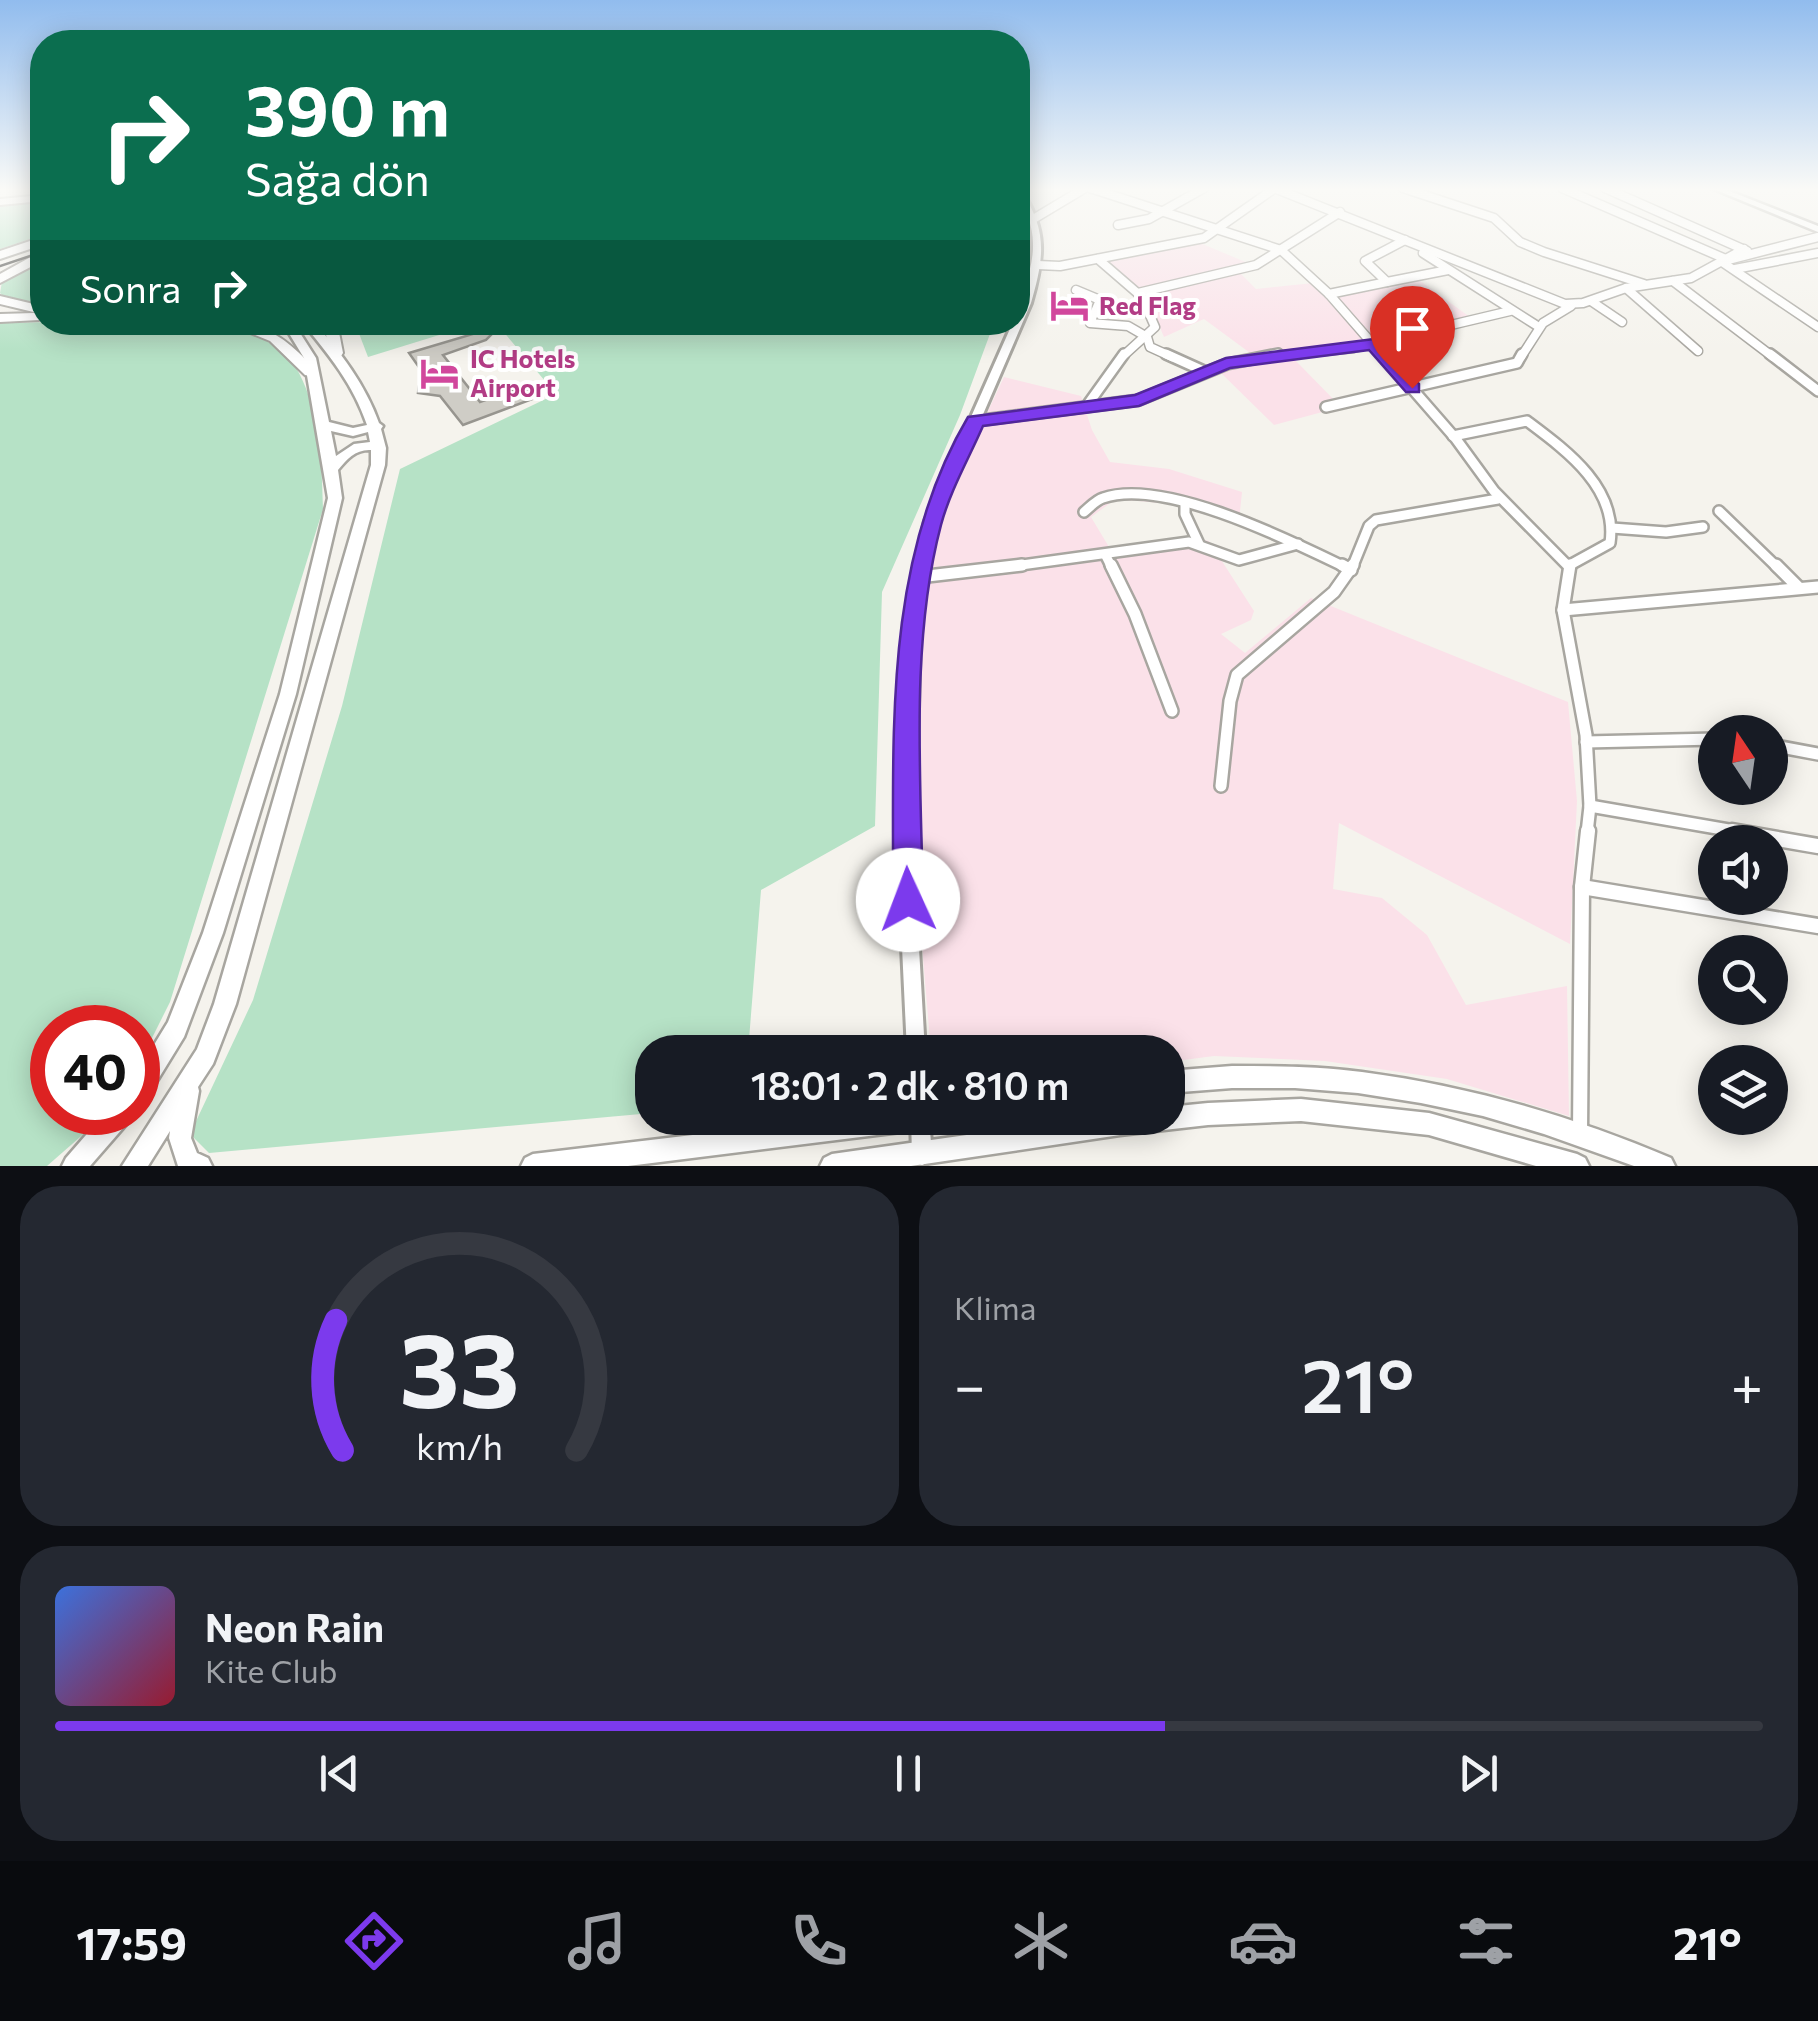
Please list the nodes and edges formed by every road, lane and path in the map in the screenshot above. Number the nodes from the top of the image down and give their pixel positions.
1 (1037, 242) edge
2 (1184, 242) edge
3 (1259, 242) edge
4 (1291, 242) edge
5 (1401, 242) edge
6 (1408, 242) edge
7 (1411, 242) edge
8 (1521, 242) edge
9 (1683, 242) edge
10 (1729, 242) edge
11 (1800, 242) edge
12 (30, 244) edge
13 (1744, 249) junction
14 (1282, 250) junction
15 (0, 253) edge
16 (1818, 253) edge
17 (1758, 255) junction
18 (1098, 259) junction
19 (30, 260) edge
20 (1725, 261) junction
21 (30, 263) edge
22 (1038, 266) junction
23 (0, 270) edge
24 (1448, 270) junction
25 (1736, 270) junction
26 (0, 280) edge
27 (1673, 281) junction
28 (1387, 282) junction
29 (1645, 284) junction
30 (1626, 288) junction
31 (1076, 290) dead end
32 (1030, 291) edge
33 (1138, 293) junction
34 (1330, 294) junction
35 (0, 300) edge
36 (1590, 301) junction
37 (1572, 305) junction
38 (30, 310) edge
39 (1510, 312) junction
40 (30, 315) edge
41 (0, 318) edge
42 (1622, 322) dead end
43 (1818, 326) edge
44 (1539, 327) junction
45 (267, 335) edge
46 (295, 335) edge
47 (319, 335) edge
48 (332, 335) edge
49 (1012, 335) edge
50 (1147, 336) junction
51 (1374, 344) junction
52 (1698, 350) dead end
53 (336, 354) junction
54 (310, 372) junction
55 (1206, 372) junction
56 (1412, 388) junction
57 (1818, 391) edge
58 (1086, 407) junction
59 (1326, 407) dead end
60 (975, 421) junction
61 (323, 425) junction
62 (376, 426) junction
63 (1453, 436) junction
64 (379, 448) junction
65 (332, 468) junction
66 (1498, 499) junction
67 (1185, 504) junction
68 (1719, 511) dead end
69 (1084, 512) dead end
70 (1702, 527) dead end
71 (1612, 528) junction
72 (1199, 544) junction
73 (1298, 544) junction
74 (1106, 556) junction
75 (1570, 564) junction
76 (1351, 570) junction
77 (918, 577) junction
78 (1818, 587) edge
79 (1799, 588) junction
80 (1563, 610) junction
81 (1172, 711) dead end
82 (1698, 739) edge
83 (1586, 742) junction
84 (1788, 748) edge
85 (1818, 754) edge
86 (1222, 786) dead end
87 (1590, 806) junction
88 (1818, 846) edge
89 (1582, 888) junction
90 (1818, 926) edge
91 (915, 1035) edge
92 (160, 1055) edge
93 (1185, 1080) edge
94 (190, 1082) junction
95 (1580, 1134) junction
96 (102, 1135) edge
97 (784, 1135) edge
98 (921, 1135) edge
99 (922, 1155) junction
100 (189, 1165) edge
101 (74, 1166) edge
102 (134, 1166) edge
103 (533, 1166) edge
104 (832, 1166) edge
105 (1577, 1166) edge
106 (1664, 1166) edge

1 - 22 street
2 - 18 street
3 - 14 street
4 - 14 street
5 - 28 street
6 - 24 street
7 - 37 street
8 - 29 street
9 - 20 street
10 - 13 street
11 - 17 street
12 - 15 highway
13 - 17 street
13 - 20 street
14 - 33 street
14 - 34 street
16 - 25 street
17 - 20 street
18 - 22 street
18 - 33 street
19 - 23 highway
20 - 25 street
20 - 27 street
21 - 26 highway
22 - 32 street
24 - 28 street
24 - 39 street
25 - 43 street
27 - 29 street
27 - 57 street
28 - 34 street
29 - 30 street
30 - 36 street
30 - 52 street
31 - 50 street
33 - 50 street
34 - 51 street
35 - 38 highway
36 - 37 street
36 - 42 street
37 - 44 street
39 - 44 street
39 - 51 street
40 - 41 highway
44 - 56 street
45 - 54 highway
46 - 54 main road
47 - 53 main road
48 - 53 highway
49 - 60 street
50 - 55 street
50 - 58 street
51 - 55 street
51 - 56 street
53 - 62 main road
54 - 61 main road
55 - 58 street
56 - 59 street
56 - 63 street
58 - 60 street
60 - 77 street
61 - 62 main road
61 - 65 main road
62 - 64 main road
63 - 66 street
63 - 71 street
64 - 65 main road
64 - 94 main road
65 - 92 main road
66 - 75 street
66 - 76 street
67 - 69 street
67 - 72 street
67 - 73 street
68 - 79 street
70 - 71 street
71 - 75 street
72 - 73 street
72 - 74 street
73 - 76 street
74 - 77 street
74 - 81 street
75 - 80 street
76 - 86 street
77 - 91 street
78 - 79 street
79 - 80 street
80 - 83 street
82 - 83 street
83 - 87 street
84 - 85 street
87 - 88 street
87 - 89 street
89 - 90 street
89 - 95 street
93 - 95 main road
94 - 100 main road
94 - 102 main road
95 - 106 main road
96 - 101 main road
97 - 103 main road
98 - 99 street
99 - 104 main road
99 - 105 main road

